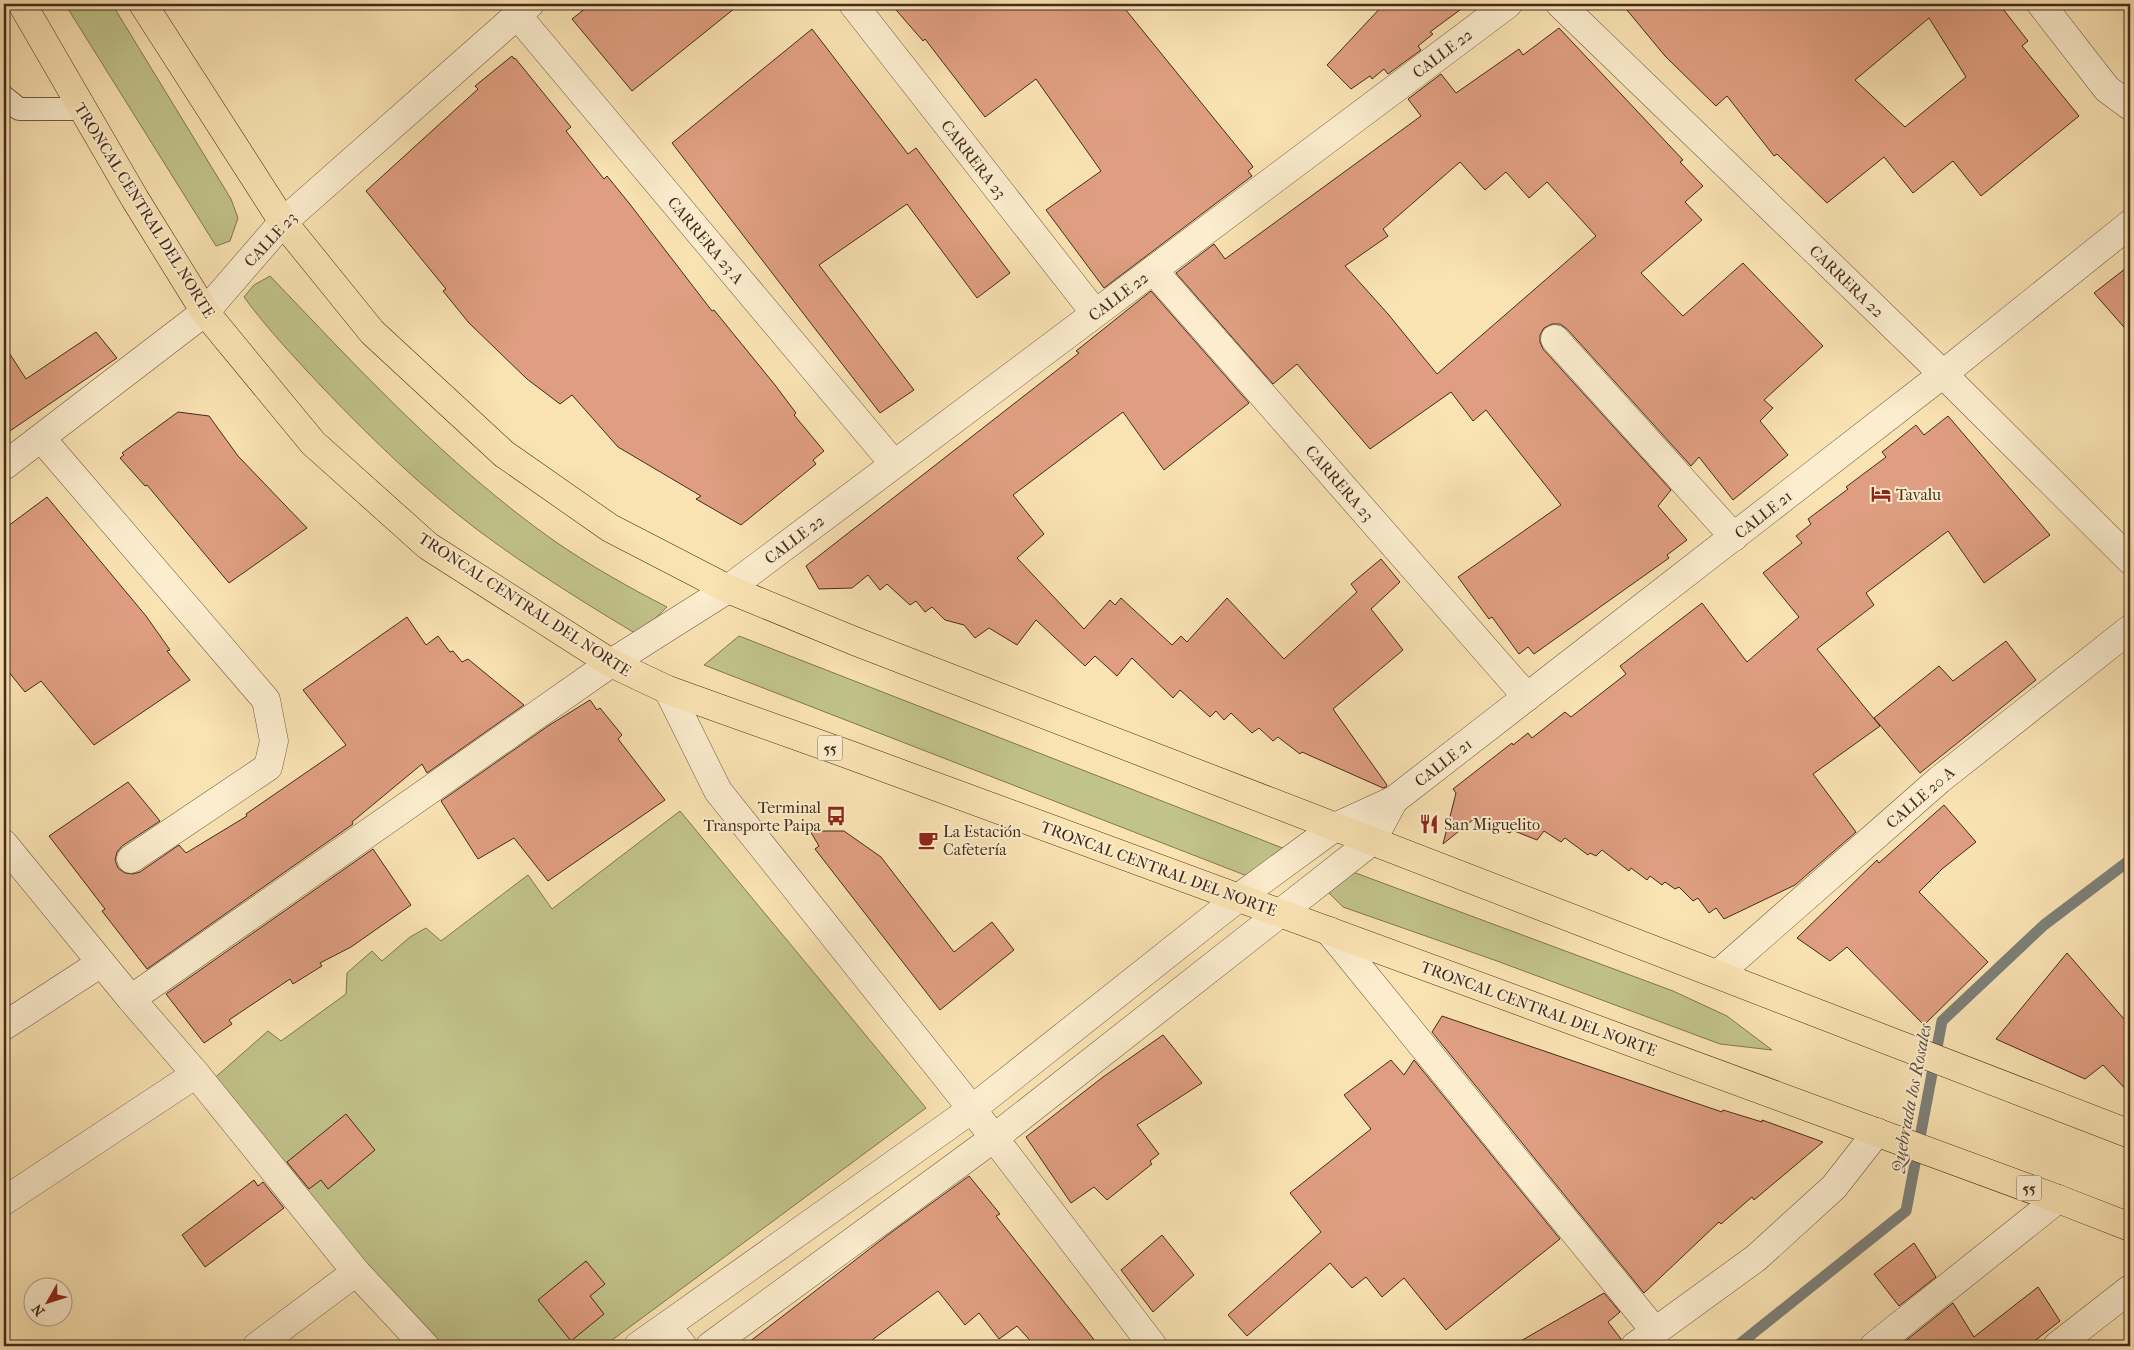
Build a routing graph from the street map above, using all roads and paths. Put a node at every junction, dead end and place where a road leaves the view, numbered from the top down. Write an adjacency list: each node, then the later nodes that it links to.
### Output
1 (22, 4): 10 (highway, TRONCAL CENTRAL DEL NORTE / 55)
2 (143, 4): 11 (highway)
3 (1508, 4): 13 (street, CALLE 22)
4 (1560, 4): 17 (street, CARRERA 22)
5 (2041, 4): 9 (street)
6 (864, 8): 15 (street, CARRERA 23)
7 (524, 9): 11 (street, CALLE 23); 19 (street, CARRERA 23 A)
8 (4, 98): 10 (lane)
9 (2130, 106)
10 (82, 109): 14 (highway, TRONCAL CENTRAL DEL NORTE / 55)
11 (283, 222): 14 (street, CALLE 23); 23 (highway)
12 (2130, 224): 17 (street, CALLE 21)
13 (1153, 270): 15 (street, CALLE 22); 27 (street, CARRERA 23)
14 (205, 312): 18 (street, CALLE 23); 25 (highway, TRONCAL CENTRAL DEL NORTE / 55)
15 (1096, 314): 19 (street, CALLE 22)
16 (1555, 339): 21 (street)
17 (1943, 374): 21 (street, CALLE 21); 22 (street, CARRERA 22)
18 (41, 438): 20 (street, CALLE 23); 32 (street)
19 (894, 464): 23 (street, CALLE 22)
20 (4, 466)
21 (1734, 537): 27 (street, CALLE 21)
22 (2130, 560)
23 (728, 588): 25 (street, CALLE 22); 29 (highway)
24 (2130, 629): 37 (street, CALLE 20 A)
25 (611, 663): 26 (highway, TRONCAL CENTRAL DEL NORTE / 55); 38 (street, CALLE 22)
26 (668, 690): 33 (highway, TRONCAL CENTRAL DEL NORTE / 55); 41 (street)
27 (1527, 697): 28 (street, CALLE 21)
28 (1394, 800): 29 (street); 30 (street)
29 (1335, 827): 30 (highway); 33 (street)
30 (1372, 841): 34 (street); 37 (highway)
31 (4, 844): 36 (street)
32 (131, 859)
33 (1238, 898): 34 (highway, TRONCAL CENTRAL DEL NORTE / 55); 41 (street)
34 (1280, 913): 35 (highway, TRONCAL CENTRAL DEL NORTE / 55); 44 (street)
35 (1329, 931): 43 (highway, TRONCAL CENTRAL DEL NORTE / 55); 51 (street)
36 (101, 963): 38 (street); 39 (street)
37 (1718, 974): 42 (highway)
38 (130, 999): 40 (street)
39 (4, 1026)
40 (196, 1074): 46 (street); 48 (street)
41 (972, 1108): 44 (street); 50 (street)
42 (2130, 1134)
43 (1887, 1136): 45 (highway, TRONCAL CENTRAL DEL NORTE / 55); 51 (street)
44 (994, 1138): 55 (street); 56 (street)
45 (2058, 1199): 47 (highway, TRONCAL CENTRAL DEL NORTE / 55); 57 (street)
46 (4, 1201)
47 (2130, 1227)
48 (356, 1272): 52 (street); 53 (street)
49 (2130, 1289): 58 (street)
50 (675, 1336): 54 (street)
51 (1645, 1339)
52 (257, 1346)
53 (425, 1346)
54 (638, 1346)
55 (710, 1346)
56 (1153, 1346)
57 (1874, 1346)
58 (2057, 1346)

